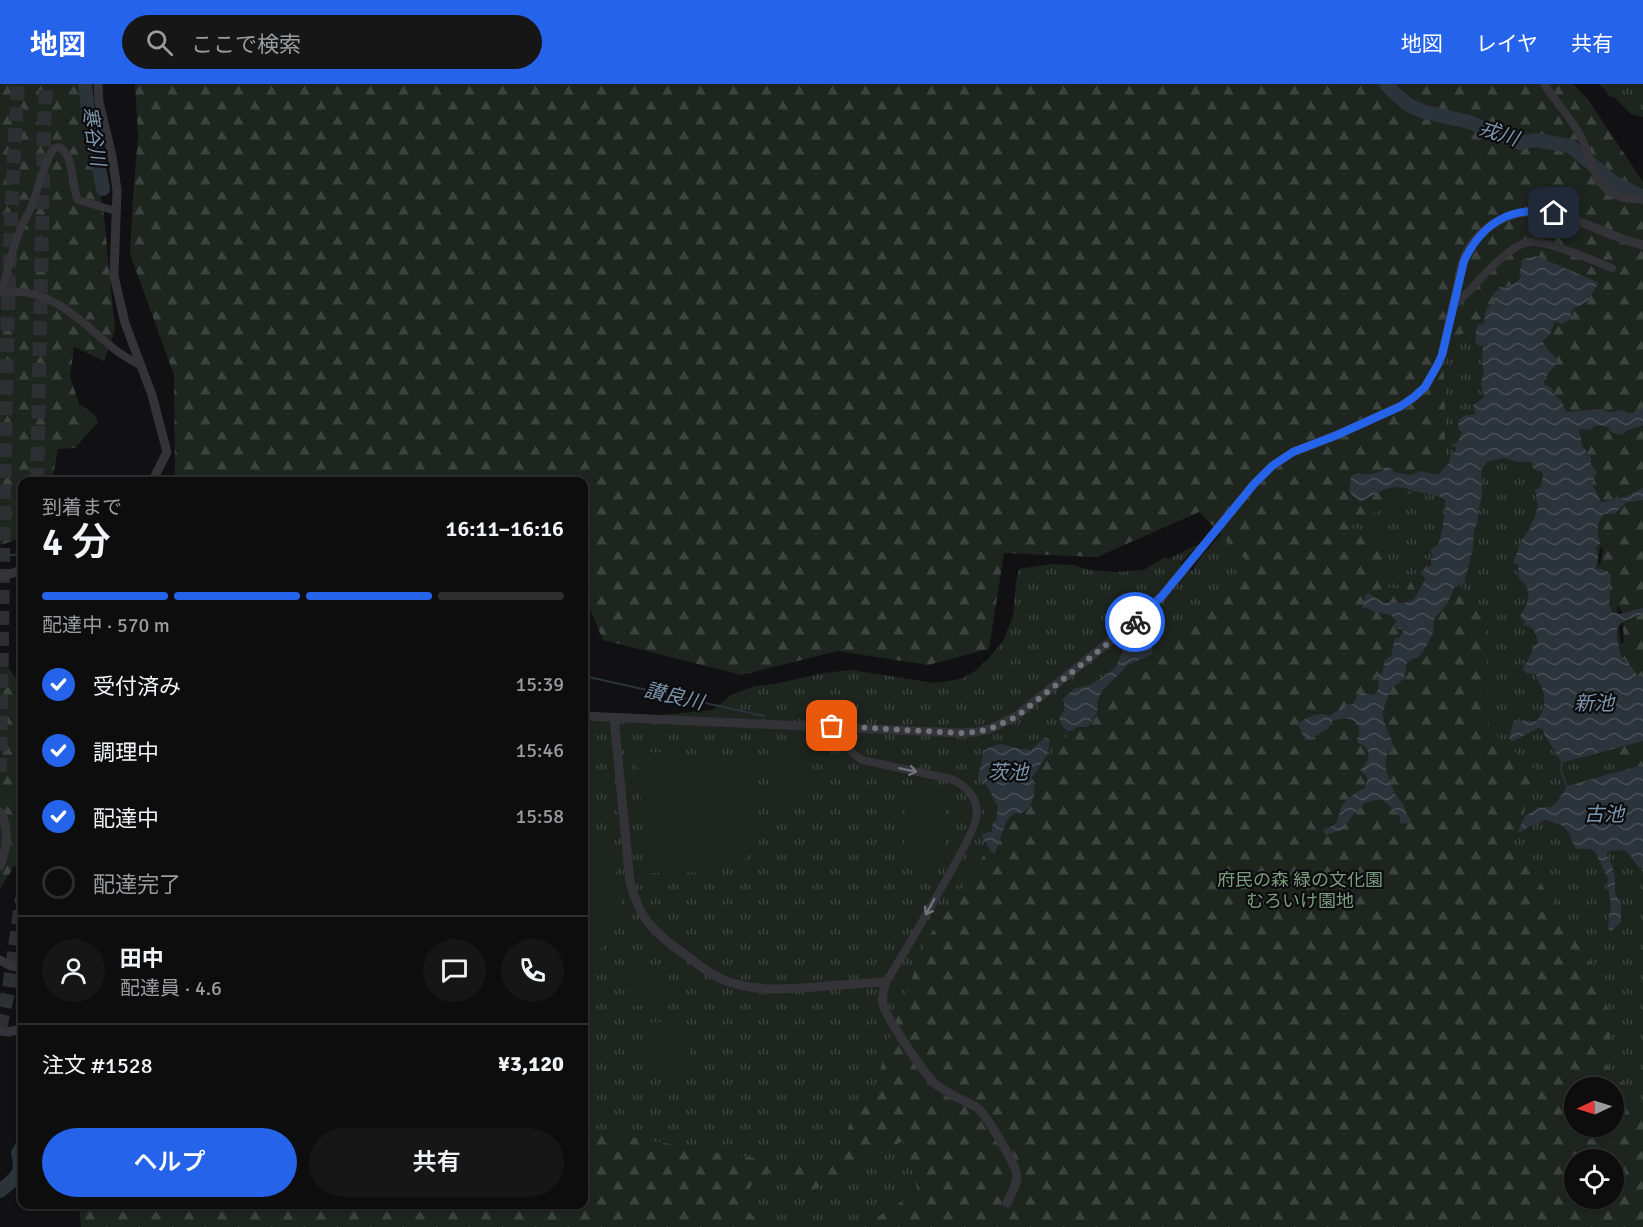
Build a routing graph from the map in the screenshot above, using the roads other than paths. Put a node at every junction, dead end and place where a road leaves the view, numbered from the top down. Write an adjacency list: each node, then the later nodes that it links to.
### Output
1 (98, 84): 4 (street)
2 (1544, 84): 3 (street)
3 (1643, 199)
4 (117, 211): 7 (street); 9 (street)
5 (1643, 244): 8 (street)
6 (1612, 268): 8 (street)
7 (1, 293): 9 (street)
8 (1453, 305): 15 (street)
9 (141, 366): 10 (street)
10 (154, 477)
11 (18, 571): 12 (street)
12 (0, 577)
13 (588, 716): 14 (street)
14 (614, 718): 15 (street); 20 (street)
15 (844, 727): 20 (street, one-way to 20)
16 (0, 812): 17 (street)
17 (0, 866)
18 (0, 960): 19 (street)
19 (18, 967)
20 (886, 982): 23 (street)
21 (18, 1030): 22 (street)
22 (0, 1031)
23 (1007, 1203)

